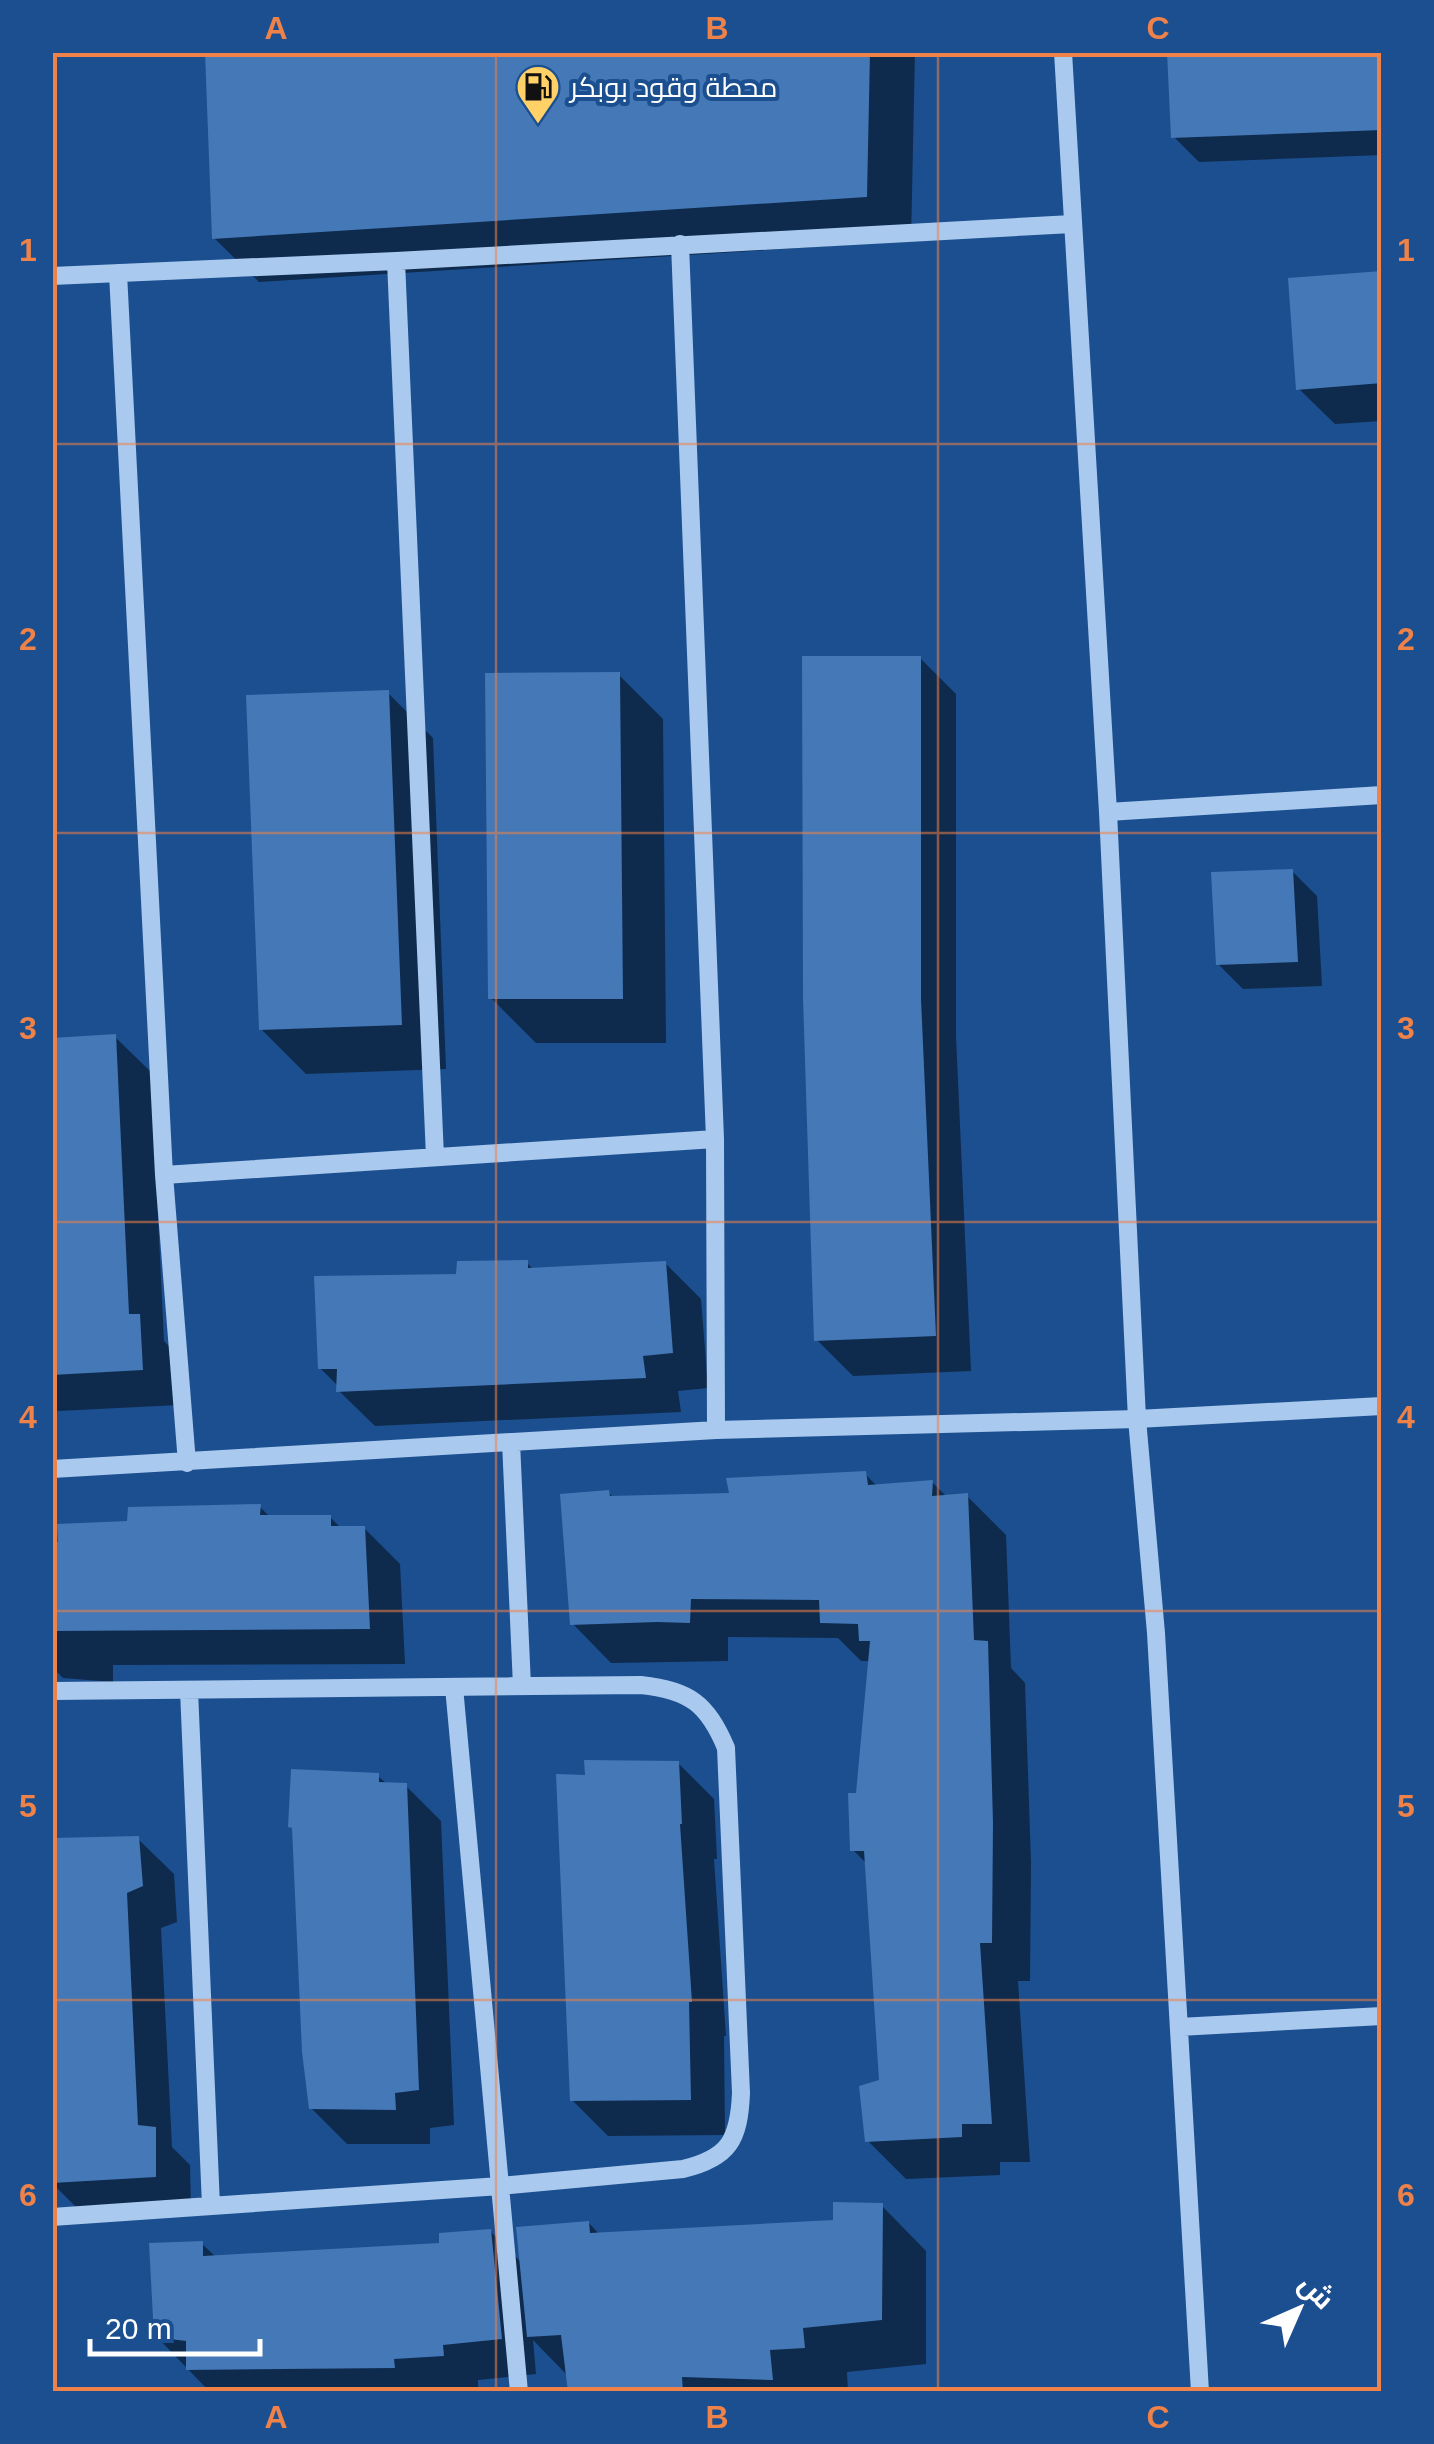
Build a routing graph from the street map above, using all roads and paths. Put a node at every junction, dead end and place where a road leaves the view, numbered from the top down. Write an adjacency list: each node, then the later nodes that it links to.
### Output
1 (1062, 52): 2 (street)
2 (1072, 224): 3 (street); 8 (street)
3 (680, 244): 4 (street); 9 (street)
4 (396, 261): 5 (street); 10 (street)
5 (118, 273): 6 (street); 11 (street)
6 (52, 276)
7 (1382, 795): 8 (street)
8 (1108, 812): 13 (street)
9 (715, 1139): 10 (street); 14 (street)
10 (435, 1157): 11 (street)
11 (164, 1175): 16 (street)
12 (1382, 1406): 13 (street)
13 (1137, 1419): 14 (street); 23 (street)
14 (716, 1430): 15 (street)
15 (511, 1442): 16 (street); 18 (street)
16 (186, 1463): 17 (street)
17 (52, 1470)
18 (522, 1686): 19 (street); 24 (street)
19 (454, 1687): 20 (street); 24 (street)
20 (189, 1690): 21 (street); 25 (street)
21 (52, 1691)
22 (1382, 2016): 23 (street)
23 (1179, 2027): 28 (street)
24 (500, 2186): 25 (street); 27 (street)
25 (210, 2206): 26 (street)
26 (52, 2217)
27 (519, 2392)
28 (1200, 2392)

